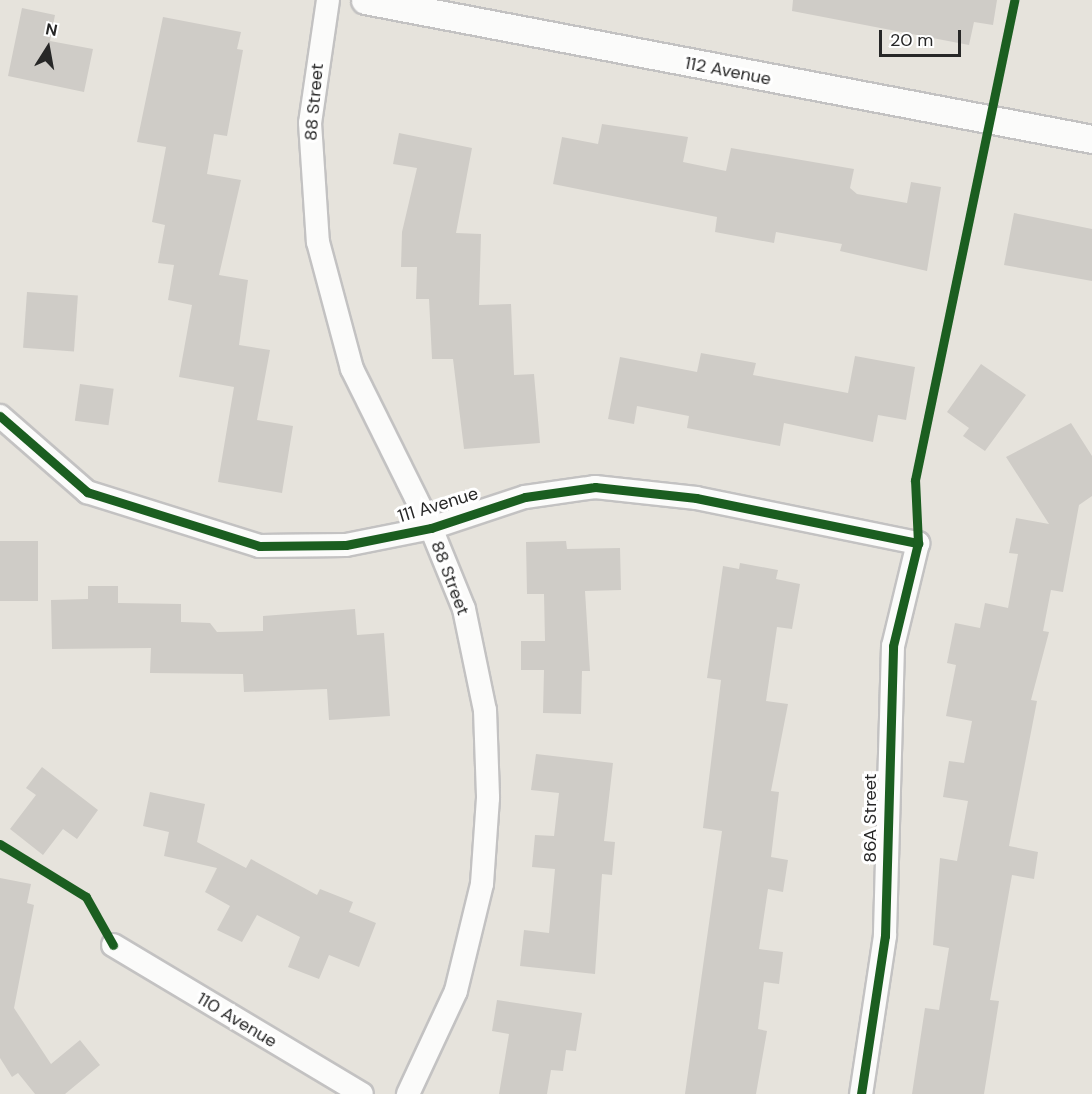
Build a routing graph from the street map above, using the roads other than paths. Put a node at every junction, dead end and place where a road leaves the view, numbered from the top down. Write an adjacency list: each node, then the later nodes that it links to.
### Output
1 (328, 0): 5 (street, 88 Street)
2 (365, 0): 3 (street, 112 Avenue)
3 (1092, 139)
4 (0, 416): 5 (street, 111 Avenue)
5 (431, 528): 6 (street, 111 Avenue); 9 (street, 88 Street)
6 (918, 543): 10 (street, 86A Street)
7 (113, 945): 8 (street, 110 Avenue)
8 (362, 1094)
9 (408, 1094)
10 (861, 1094)

